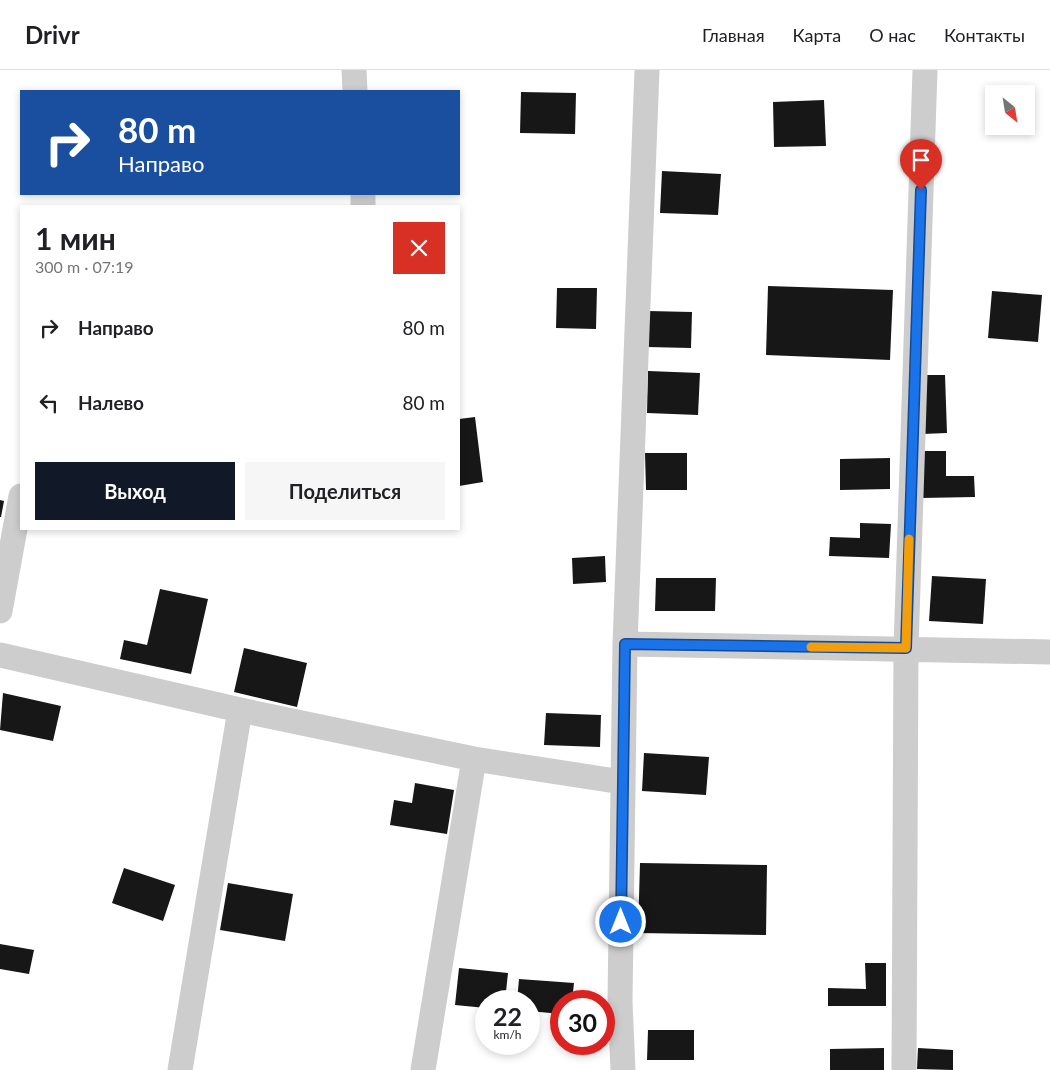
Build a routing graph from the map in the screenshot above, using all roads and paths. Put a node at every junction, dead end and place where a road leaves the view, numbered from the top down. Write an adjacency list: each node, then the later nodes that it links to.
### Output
1 (354, 70): 4 (street)
2 (647, 70): 7 (street)
3 (926, 70): 8 (street)
4 (356, 90)
5 (20, 501): 6 (street)
6 (0, 611)
7 (625, 644): 8 (street); 13 (street)
8 (906, 648): 9 (street); 17 (street)
9 (1050, 652)
10 (0, 654): 11 (street)
11 (240, 710): 12 (street); 14 (street)
12 (474, 759): 13 (street); 15 (street)
13 (622, 782): 16 (street)
14 (180, 1070)
15 (423, 1070)
16 (623, 1070)
17 (904, 1070)

